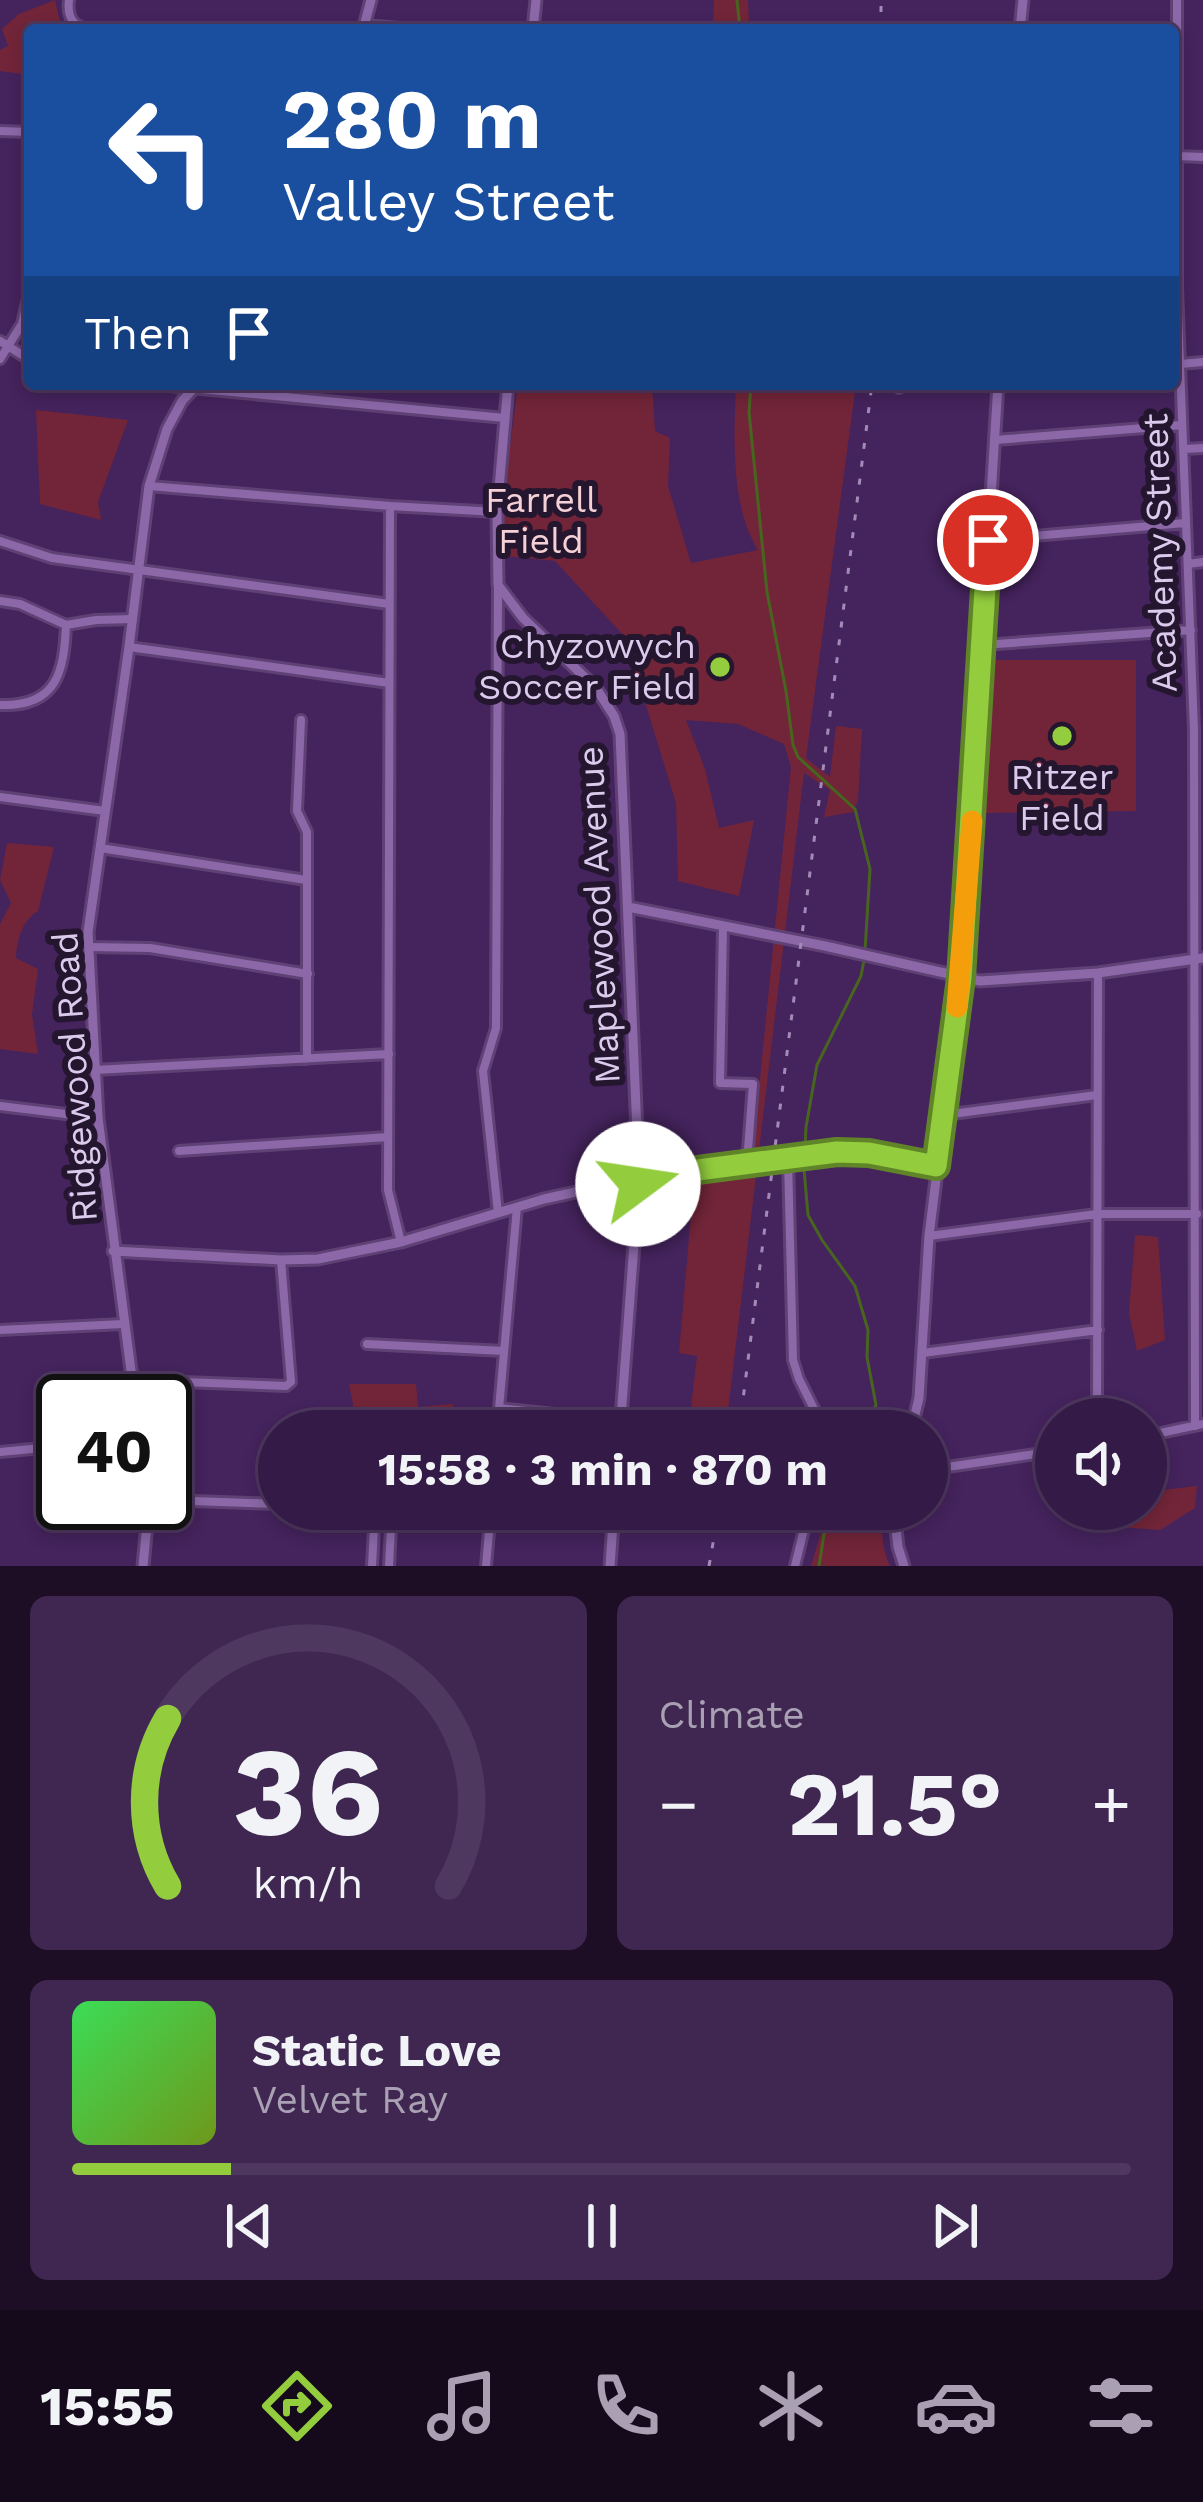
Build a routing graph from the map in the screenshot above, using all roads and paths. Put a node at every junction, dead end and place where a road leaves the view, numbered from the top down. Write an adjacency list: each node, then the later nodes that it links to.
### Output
1 (24, 316): 3 (street)
2 (1179, 324): 6 (street, Academy Street)
3 (4, 344): 4 (street)
4 (0, 359)
5 (1203, 362): 6 (street)
6 (1180, 364): 12 (street, Academy Street)
7 (193, 390): 16 (street, Ridgewood Road)
8 (225, 390): 11 (street)
9 (507, 390): 11 (street)
10 (998, 390): 13 (street)
11 (505, 418): 18 (street)
12 (1182, 425): 13 (street); 15 (street, Academy Street)
13 (995, 440): 21 (street)
14 (1203, 448): 15 (street)
15 (1184, 449): 19 (street, Academy Street)
16 (149, 486): 17 (street); 24 (street, Ridgewood Road)
17 (390, 506): 18 (street); 27 (street)
18 (497, 512): 25 (street)
19 (1185, 523): 21 (street); 23 (street, Academy Street)
20 (0, 538): 24 (street)
21 (988, 540): 31 (street)
22 (1203, 562): 23 (street)
23 (1188, 564): 30 (street, Academy Street)
24 (139, 569): 27 (street); 28 (street, Ridgewood Road)
25 (498, 585): 42 (street, Maplewood Avenue); 64 (street)
26 (0, 601): 29 (street)
27 (389, 604): 34 (street)
28 (133, 620): 29 (street); 32 (street, Ridgewood Road)
29 (66, 625): 35 (street)
30 (1191, 630): 31 (street); 33 (street, Academy Street)
31 (982, 645): 48 (street)
32 (129, 647): 34 (street); 39 (street, Ridgewood Road)
33 (1198, 675): 37 (street, Academy Street)
34 (389, 682): 49 (street)
35 (0, 704)
36 (301, 721): 41 (street)
37 (1199, 792): 45 (street, Academy Street)
38 (0, 797): 39 (street)
39 (105, 811): 40 (street, Ridgewood Road)
40 (100, 848): 41 (street); 44 (street, Ridgewood Road)
41 (306, 880): 47 (street)
42 (628, 907): 43 (street); 62 (street, Maplewood Avenue)
43 (723, 927): 48 (street); 60 (street)
44 (89, 946): 47 (street); 51 (street, Ridgewood Road)
45 (1199, 958): 46 (street); 53 (street, Academy Street)
46 (1098, 973): 48 (street); 52 (street)
47 (308, 974): 50 (street)
48 (961, 978): 55 (street)
49 (389, 1054): 50 (street); 57 (street)
50 (307, 1059): 51 (street)
51 (94, 1070): 56 (street, Ridgewood Road)
52 (1096, 1095): 55 (street); 65 (street)
53 (1200, 1100): 66 (street, Academy Street)
54 (0, 1106): 56 (street)
55 (942, 1115): 61 (street)
56 (98, 1118): 69 (street, Ridgewood Road)
57 (388, 1137): 58 (street); 68 (street)
58 (179, 1150)
59 (788, 1158): 60 (street); 61 (street); 83 (street)
60 (747, 1163): 62 (street)
61 (936, 1166): 67 (street)
62 (639, 1178): 63 (street); 82 (street, Maplewood Avenue)
63 (517, 1208): 64 (street); 75 (street)
64 (498, 1213): 68 (street)
65 (1096, 1214): 66 (street); 67 (street); 73 (street)
66 (1197, 1214): 85 (street, Academy Street)
67 (929, 1236): 76 (street)
68 (401, 1242): 70 (street)
69 (113, 1251): 70 (street); 71 (street, Ridgewood Road)
70 (281, 1260): 78 (street)
71 (123, 1324): 72 (street); 77 (street, Ridgewood Road)
72 (0, 1330)
73 (1098, 1330): 76 (street); 79 (street)
74 (367, 1344): 75 (street)
75 (504, 1352): 80 (street)
76 (923, 1353): 84 (street)
77 (130, 1374)
78 (192, 1382)
79 (1097, 1398)
80 (499, 1408): 81 (street)
81 (513, 1410)
82 (622, 1410)
83 (814, 1410)
84 (916, 1410)
85 (1199, 1425): 86 (street)
86 (1167, 1432)
87 (36, 1449): 88 (street)
88 (0, 1452)
89 (1035, 1454): 90 (street)
90 (948, 1467)
91 (192, 1501): 92 (street)
92 (258, 1503)
93 (146, 1530): 100 (street)
94 (374, 1530): 101 (street)
95 (390, 1530): 102 (street)
96 (489, 1530): 103 (street)
97 (613, 1530): 104 (street)
98 (803, 1530): 105 (street)
99 (895, 1530): 106 (street)
100 (143, 1566)
101 (372, 1566)
102 (389, 1566)
103 (486, 1566)
104 (610, 1566)
105 (794, 1566)
106 (904, 1566)

